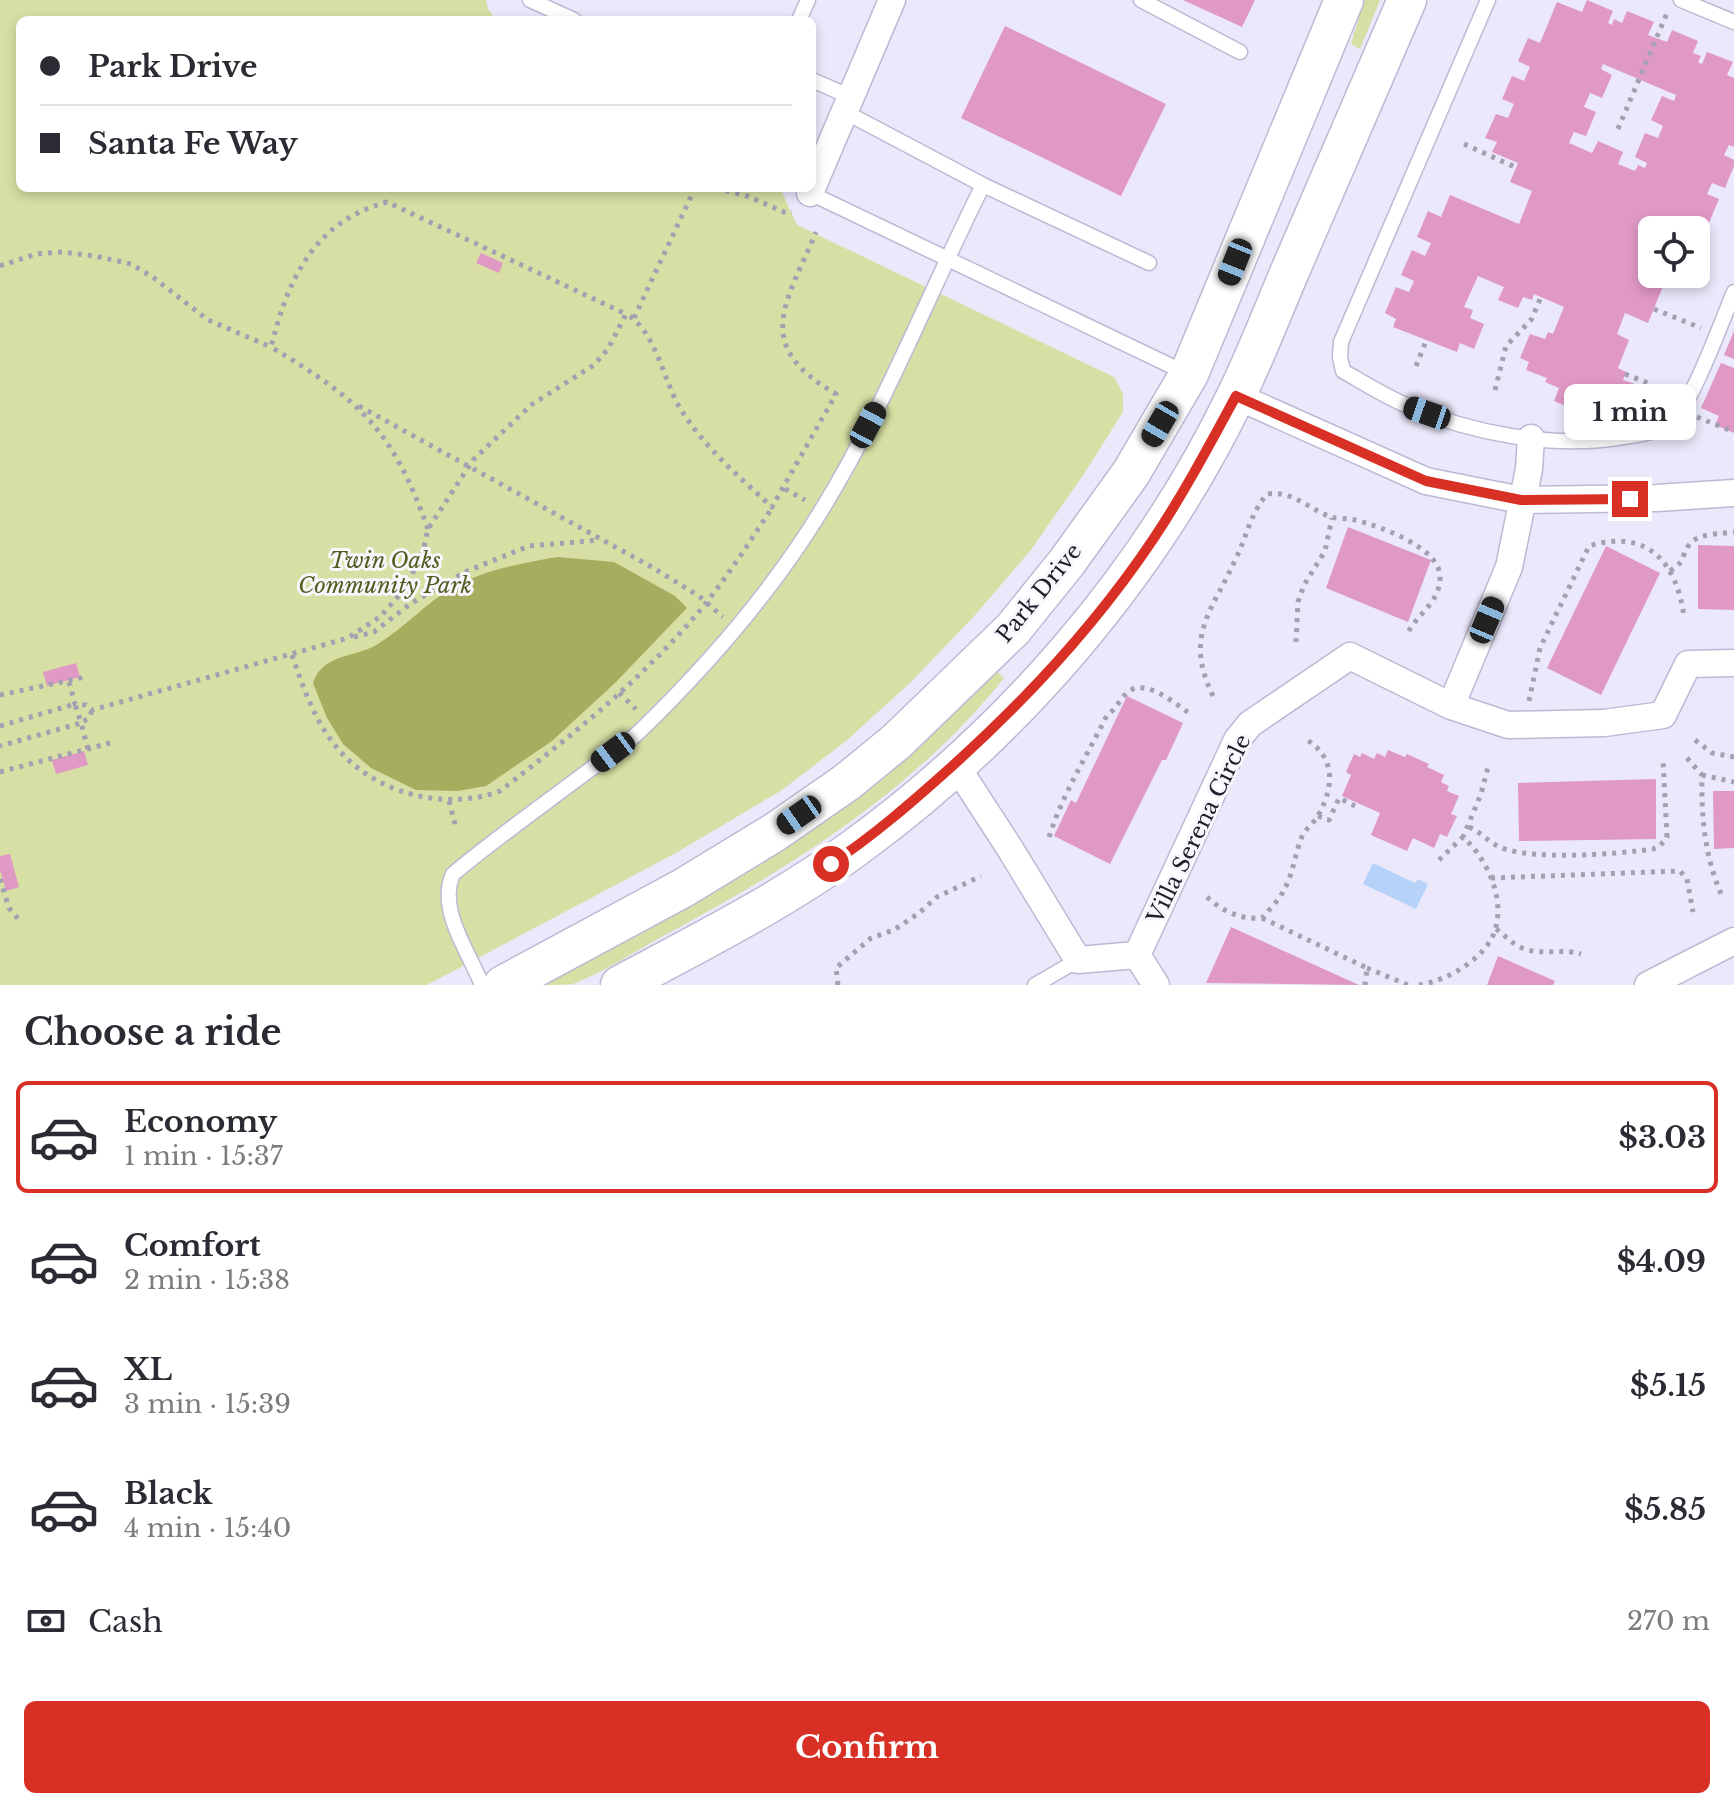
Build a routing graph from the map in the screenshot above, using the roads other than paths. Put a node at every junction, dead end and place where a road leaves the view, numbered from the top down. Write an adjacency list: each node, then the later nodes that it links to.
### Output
1 (530, 0): 8 (lane)
2 (892, 0): 13 (street)
3 (1141, 0): 11 (lane)
4 (1344, 0): 10 (main road, Park Drive)
5 (1407, 0): 22 (main road)
6 (1488, 0): 23 (lane)
7 (1681, 0): 9 (lane)
8 (565, 16)
9 (1734, 22)
10 (1327, 40): 21 (main road, Park Drive); 22 (main road)
11 (1240, 52)
12 (816, 83): 13 (lane)
13 (848, 105): 14 (street); 15 (lane)
14 (816, 173)
15 (983, 185): 18 (lane); 19 (lane)
16 (807, 192): 17 (street)
17 (802, 203): 18 (lane)
18 (946, 258): 21 (lane); 34 (lane)
19 (1149, 263)
20 (1734, 292): 23 (lane)
21 (1189, 374): 27 (main road); 35 (main road, Park Drive)
22 (1236, 396): 25 (street); 27 (main road)
23 (1531, 438): 25 (street)
24 (1734, 493): 25 (street)
25 (1521, 500): 28 (street)
26 (1734, 663): 28 (street, Villa Serena Circle)
27 (1037, 686): 29 (main road)
28 (1451, 706): 31 (street, Villa Serena Circle)
29 (955, 764): 32 (street); 33 (main road)
30 (1734, 941): 38 (street)
31 (1137, 955): 32 (street); 37 (street)
32 (1078, 960): 36 (lane)
33 (641, 980)
34 (482, 985)
35 (503, 985)
36 (1035, 985)
37 (1156, 985)
38 (1648, 985)

